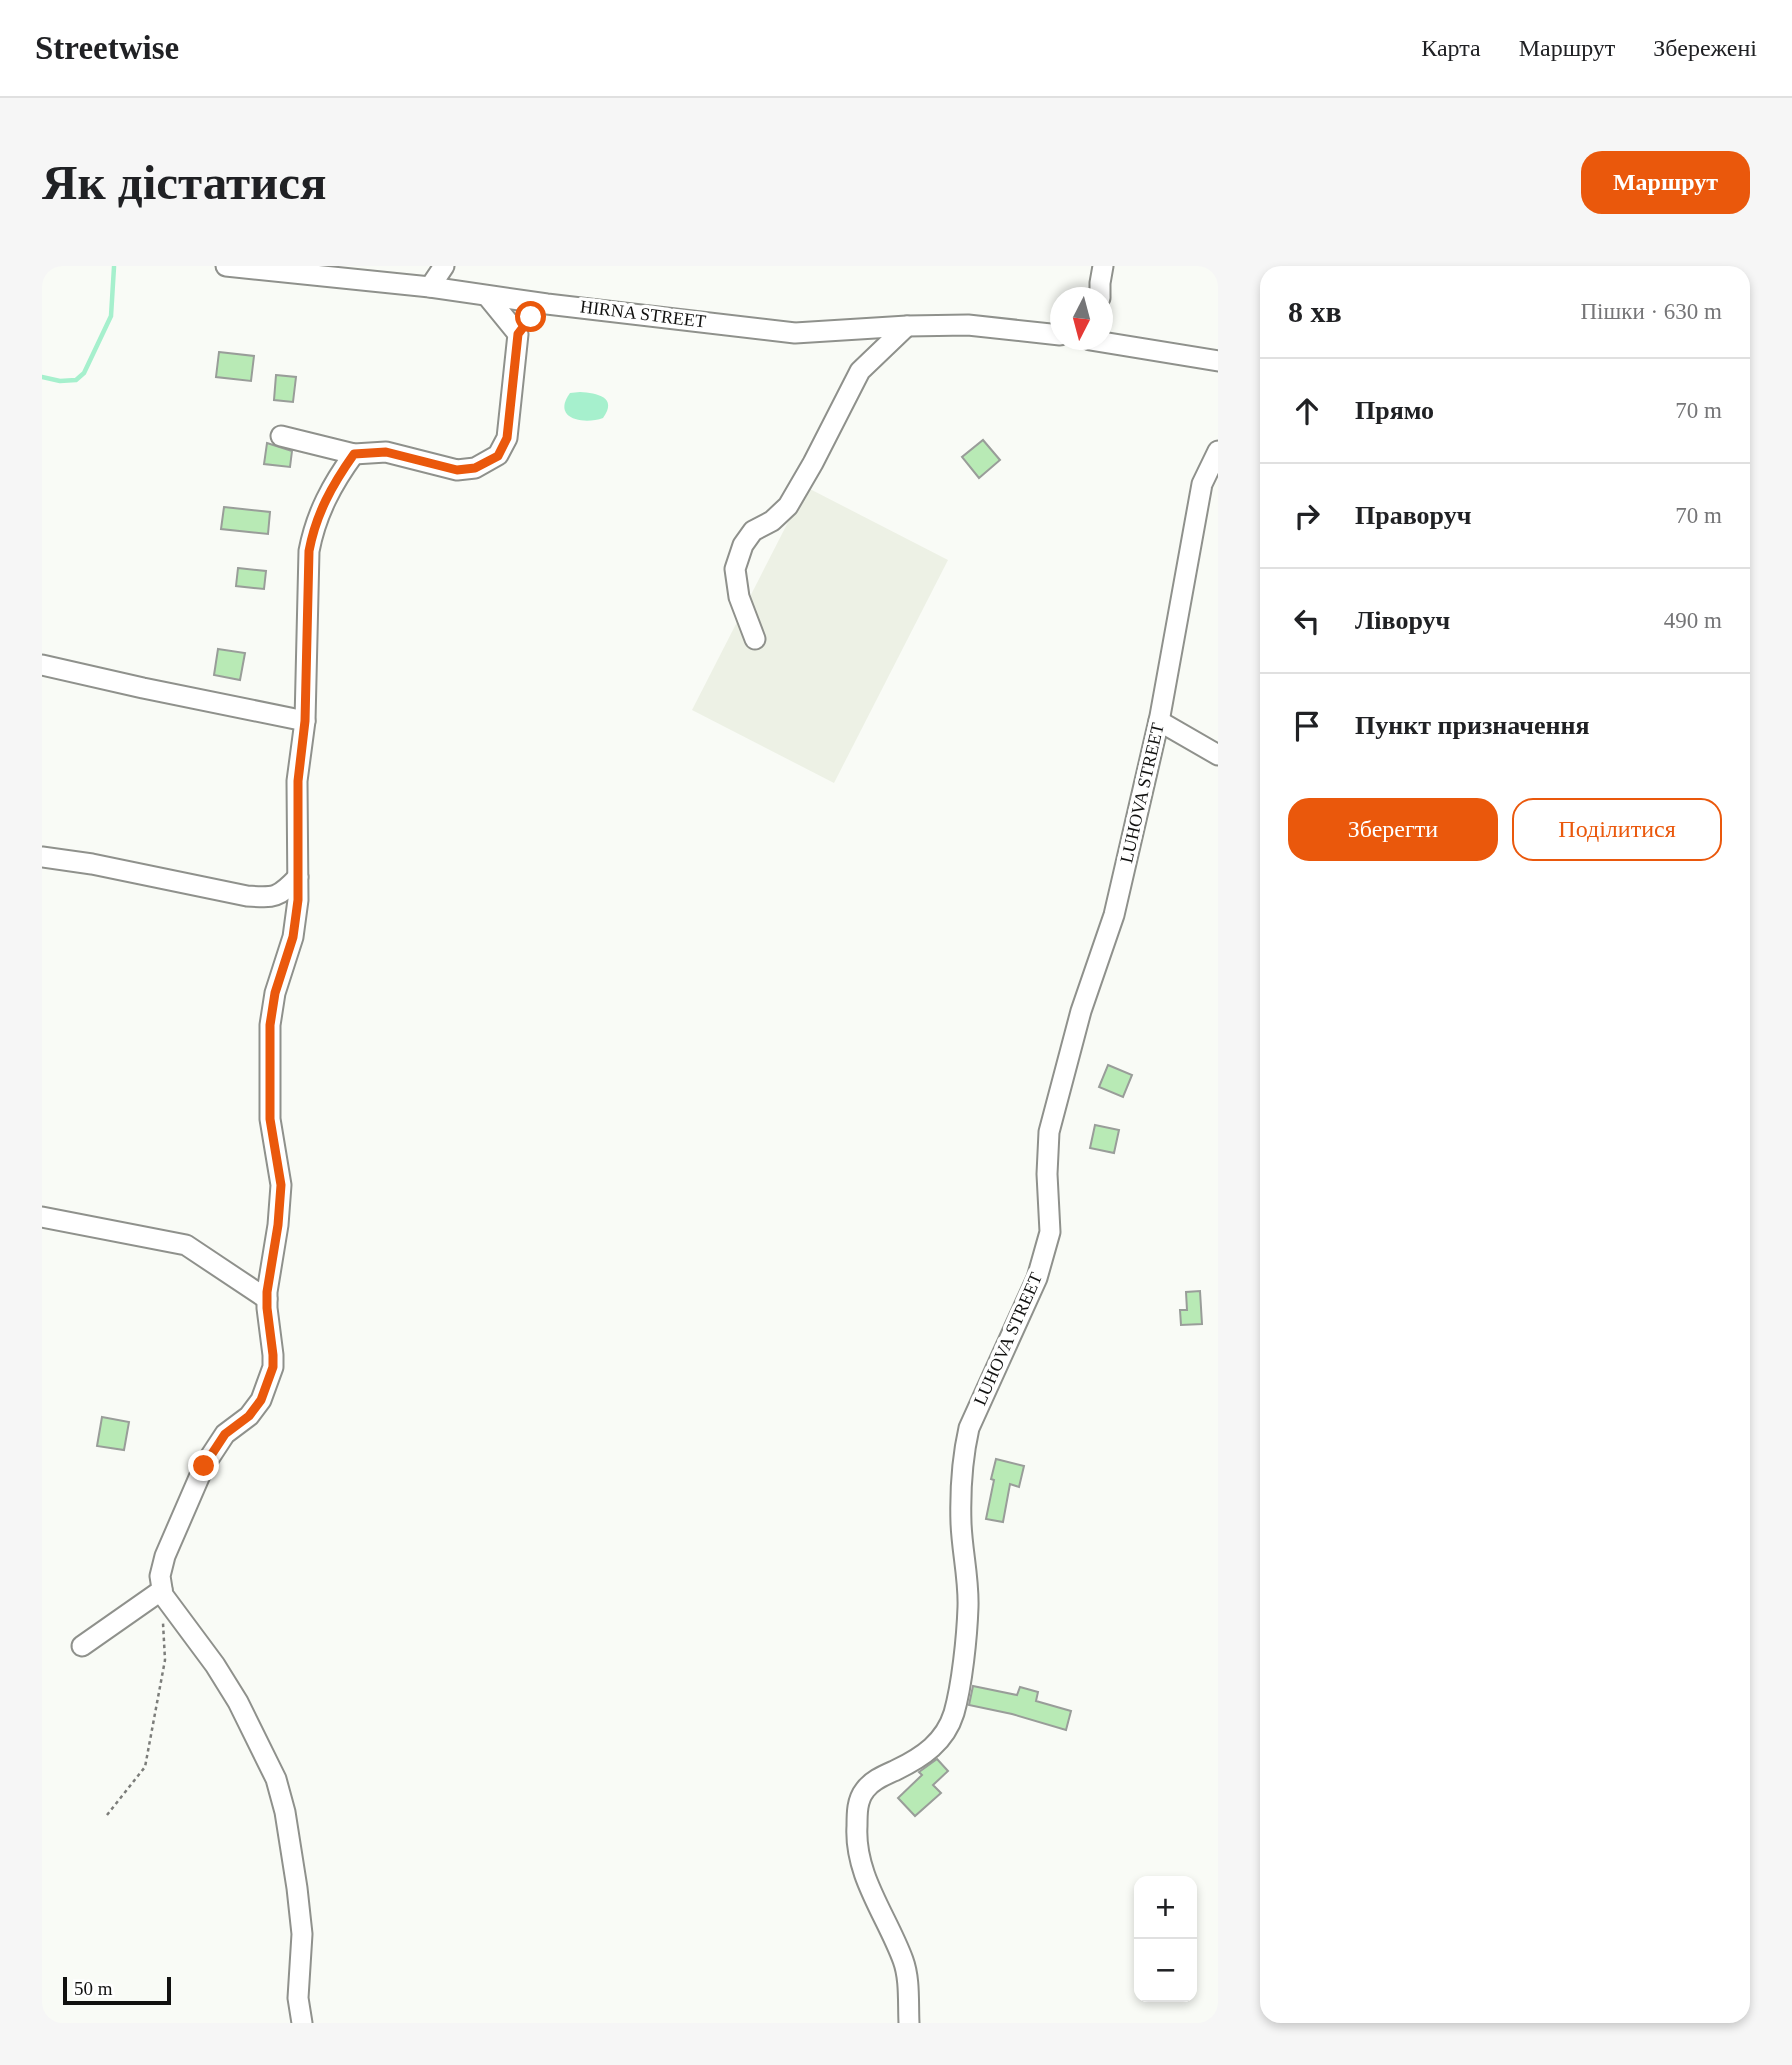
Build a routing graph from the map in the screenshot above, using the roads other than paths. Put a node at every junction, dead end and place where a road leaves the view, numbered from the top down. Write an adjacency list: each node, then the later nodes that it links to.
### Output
1 (226, 266): 4 (street, HIRNA STREET)
2 (444, 266): 4 (street)
3 (1103, 266): 5 (street)
4 (430, 287): 6 (street, HIRNA STREET)
5 (1100, 287)
6 (487, 296): 7 (street, HIRNA STREET); 9 (street)
7 (547, 303): 8 (street, HIRNA STREET); 9 (street)
8 (907, 326): 10 (street, HIRNA STREET); 16 (street)
9 (518, 334): 15 (street)
10 (1050, 334)
11 (1113, 343): 12 (street)
12 (1218, 361)
13 (281, 436): 15 (street)
14 (1218, 452): 19 (street, LUHOVA STREET)
15 (354, 454): 18 (street)
16 (755, 639)
17 (42, 664): 18 (street)
18 (305, 721): 22 (street)
19 (1159, 721): 20 (street); 28 (street, LUHOVA STREET)
20 (1218, 755)
21 (42, 856): 22 (street)
22 (298, 877): 24 (street)
23 (42, 1217): 24 (street)
24 (267, 1299): 25 (street)
25 (162, 1593): 26 (street); 27 (street)
26 (82, 1646)
27 (302, 2023)
28 (909, 2023)

